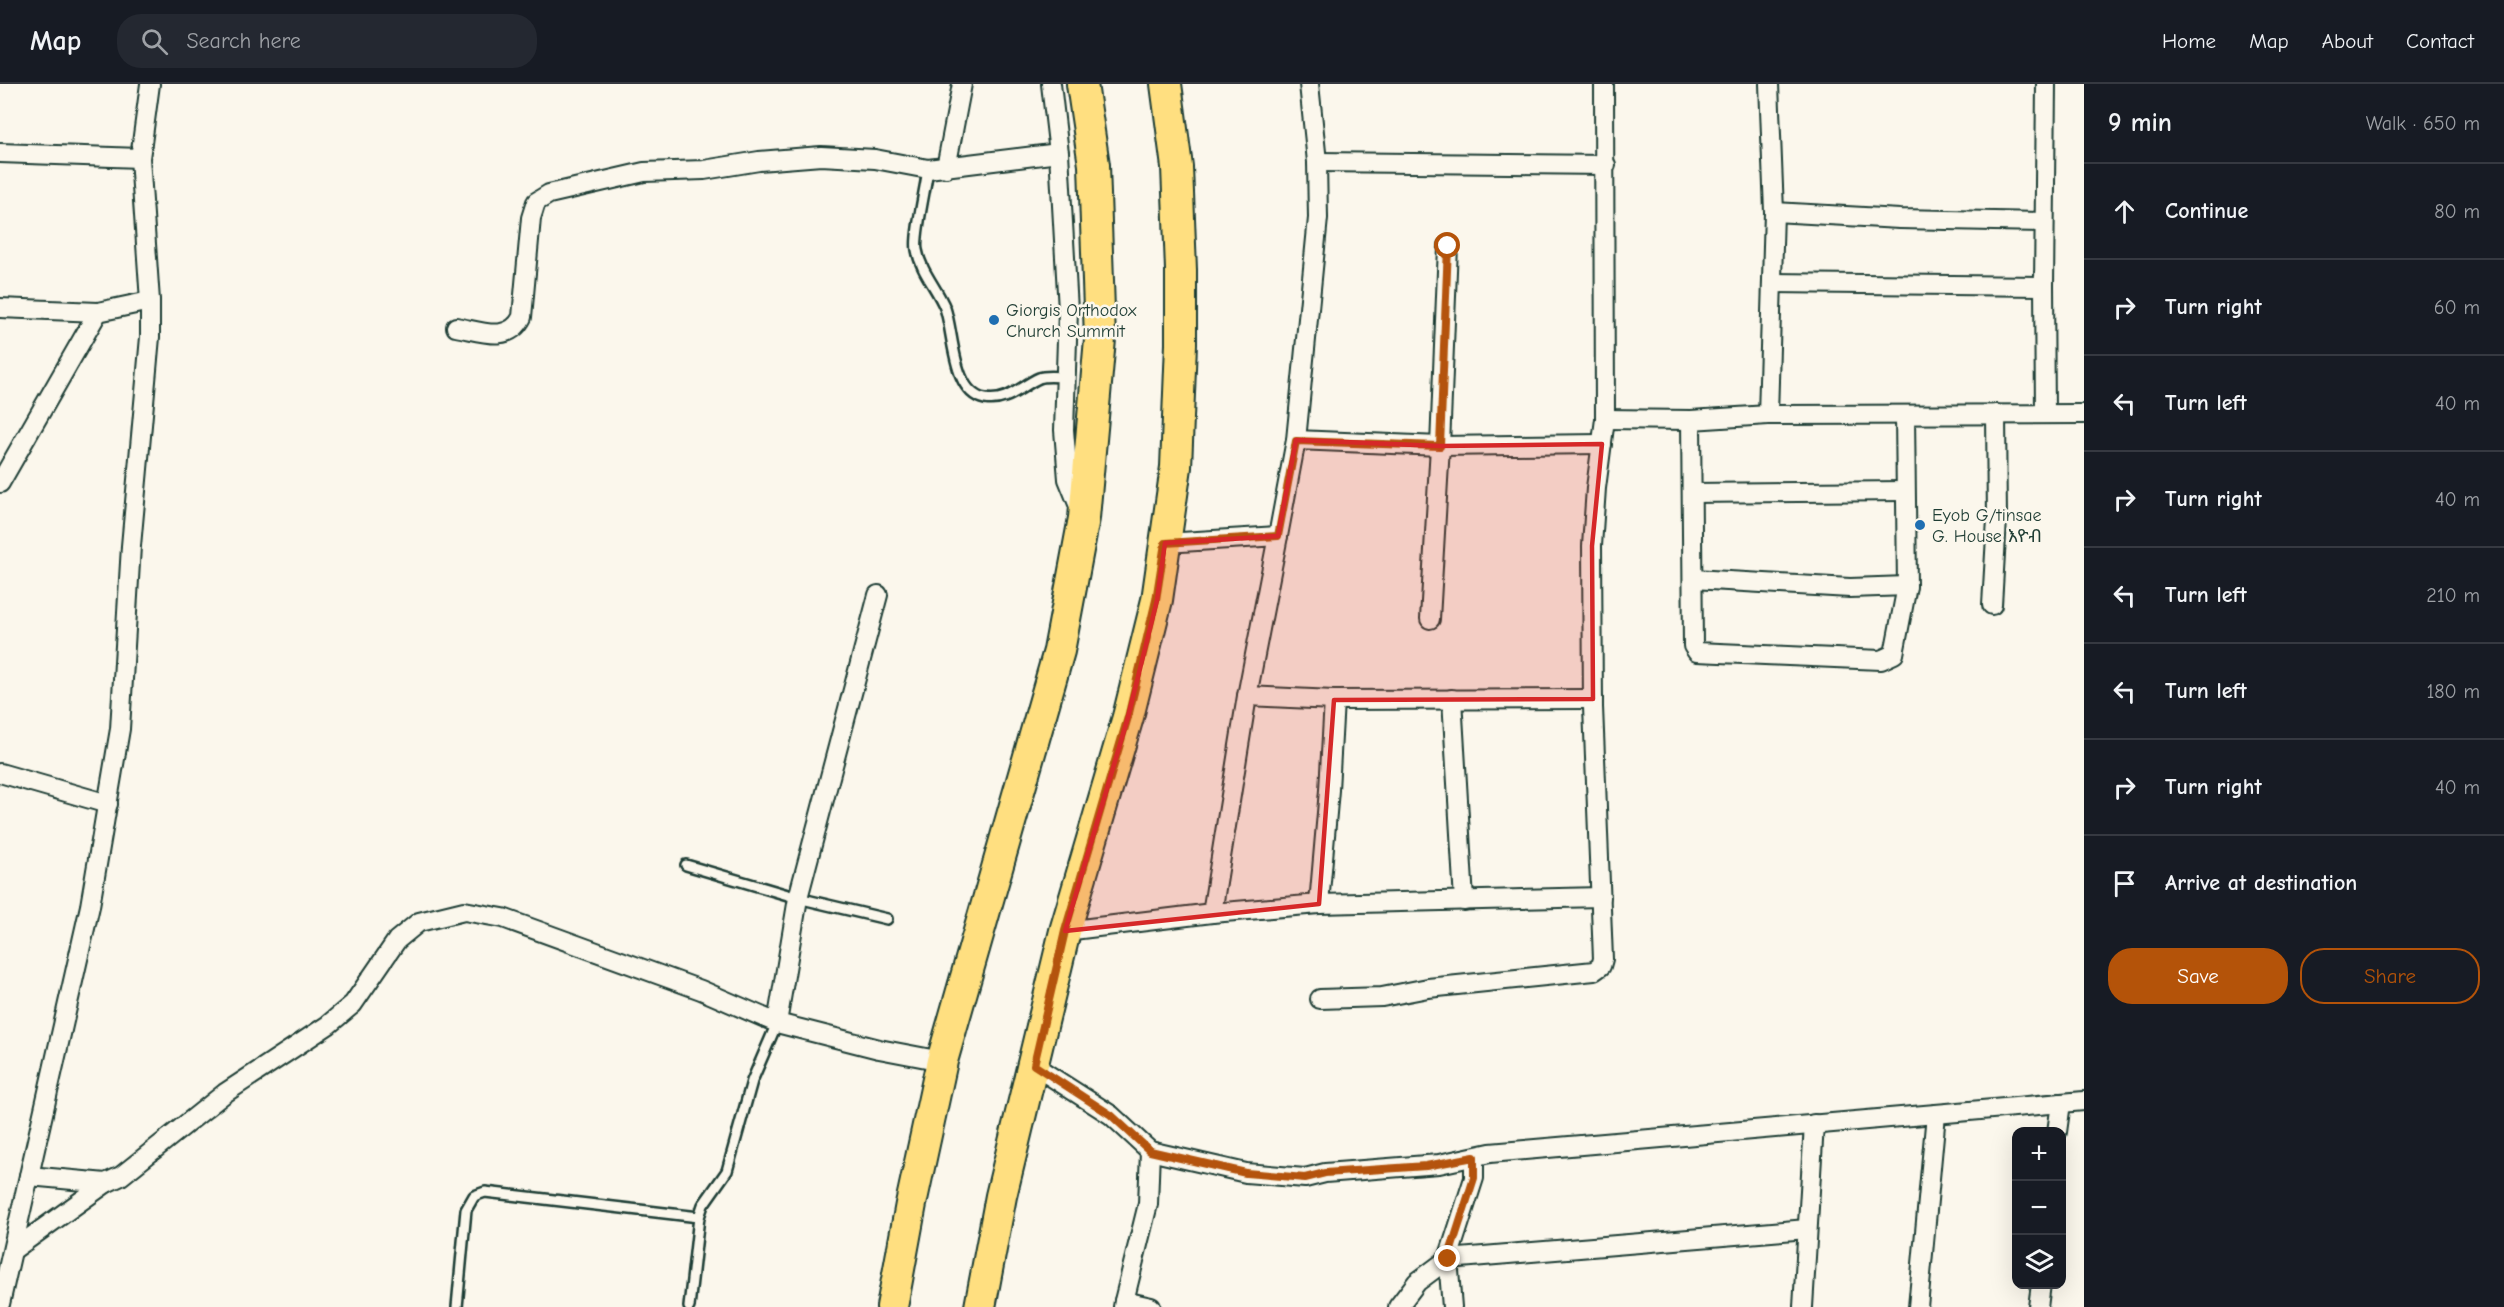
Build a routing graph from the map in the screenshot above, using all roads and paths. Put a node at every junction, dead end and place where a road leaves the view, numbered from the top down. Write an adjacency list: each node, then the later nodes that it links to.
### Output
1 (150, 84): 12 (street)
2 (962, 84): 15 (street)
3 (1051, 84): 11 (street)
4 (1082, 84): 40 (main road)
5 (1166, 84): 42 (main road)
6 (1309, 84): 13 (street)
7 (1604, 84): 14 (street)
8 (1769, 84): 17 (street)
9 (2046, 84): 18 (street)
10 (0, 153): 12 (street)
11 (1059, 153): 15 (street); 26 (street)
12 (140, 158): 22 (street)
13 (1317, 162): 14 (street); 34 (street)
14 (1606, 165): 32 (street)
15 (946, 168): 16 (street)
16 (928, 169): 25 (street); 26 (lane)
17 (1774, 212): 18 (street); 20 (street)
18 (2044, 222): 21 (street)
19 (1448, 246): 36 (street)
20 (1772, 283): 21 (street); 30 (street)
21 (2044, 286): 27 (street)
22 (150, 301): 24 (street); 53 (street)
23 (0, 308): 24 (street)
24 (98, 312): 37 (street)
25 (456, 327)
26 (1066, 377): 40 (street)
27 (2045, 413): 28 (street); 29 (street)
28 (1996, 414): 31 (street); 46 (street)
29 (2084, 414)
30 (1768, 415): 31 (street); 33 (street)
31 (1905, 415): 38 (street)
32 (1605, 418): 33 (street); 35 (street)
33 (1691, 420): 39 (street)
34 (1296, 441): 36 (street); 41 (street)
35 (1602, 444): 36 (street); 50 (street)
36 (1440, 446): 47 (street)
37 (0, 483)
38 (1905, 491): 39 (street); 44 (street)
39 (1693, 493): 43 (street)
40 (1084, 518): 64 (main road)
41 (1278, 536): 42 (street); 48 (street)
42 (1165, 543): 61 (main road)
43 (1693, 579): 44 (street); 44 (street)
44 (1907, 586)
45 (878, 595): 56 (street)
46 (1992, 605)
47 (1430, 619)
48 (1247, 696): 51 (street); 59 (street)
49 (1452, 699): 50 (street); 51 (street); 57 (street)
50 (1593, 699): 55 (street)
51 (1334, 700): 58 (street)
52 (0, 773): 53 (street)
53 (108, 804): 73 (street)
54 (686, 865): 56 (lane)
55 (1601, 897): 57 (street); 62 (street)
56 (798, 898): 60 (lane); 63 (street)
57 (1464, 901): 58 (street)
58 (1319, 904): 59 (street)
59 (1212, 914): 61 (street)
60 (887, 919)
61 (1065, 931): 65 (main road)
62 (1320, 999)
63 (777, 1023): 64 (street); 74 (street); 75 (lane)
64 (942, 1061): 84 (main road)
65 (1034, 1065): 71 (street); 85 (main road)
66 (2084, 1101): 67 (street)
67 (2061, 1103): 68 (street); 70 (street)
68 (1936, 1114): 69 (street); 90 (street)
69 (1814, 1124): 72 (street); 76 (street)
70 (2058, 1127)
71 (1150, 1151): 72 (street); 81 (street)
72 (1474, 1157): 78 (street)
73 (30, 1176): 74 (street); 77 (street)
74 (106, 1183): 77 (street)
75 (699, 1217): 82 (lane); 83 (lane)
76 (1807, 1229): 78 (street); 89 (street)
77 (12, 1250): 80 (street)
78 (1448, 1259): 87 (street); 88 (street)
79 (2040, 1289): 91 (street)
80 (0, 1304)
81 (1124, 1304): 86 (street)
82 (457, 1307)
83 (689, 1307)
84 (892, 1307)
85 (980, 1307)
86 (1151, 1307)
87 (1398, 1307)
88 (1452, 1307)
89 (1803, 1307)
90 (1918, 1307)
91 (2038, 1307)

